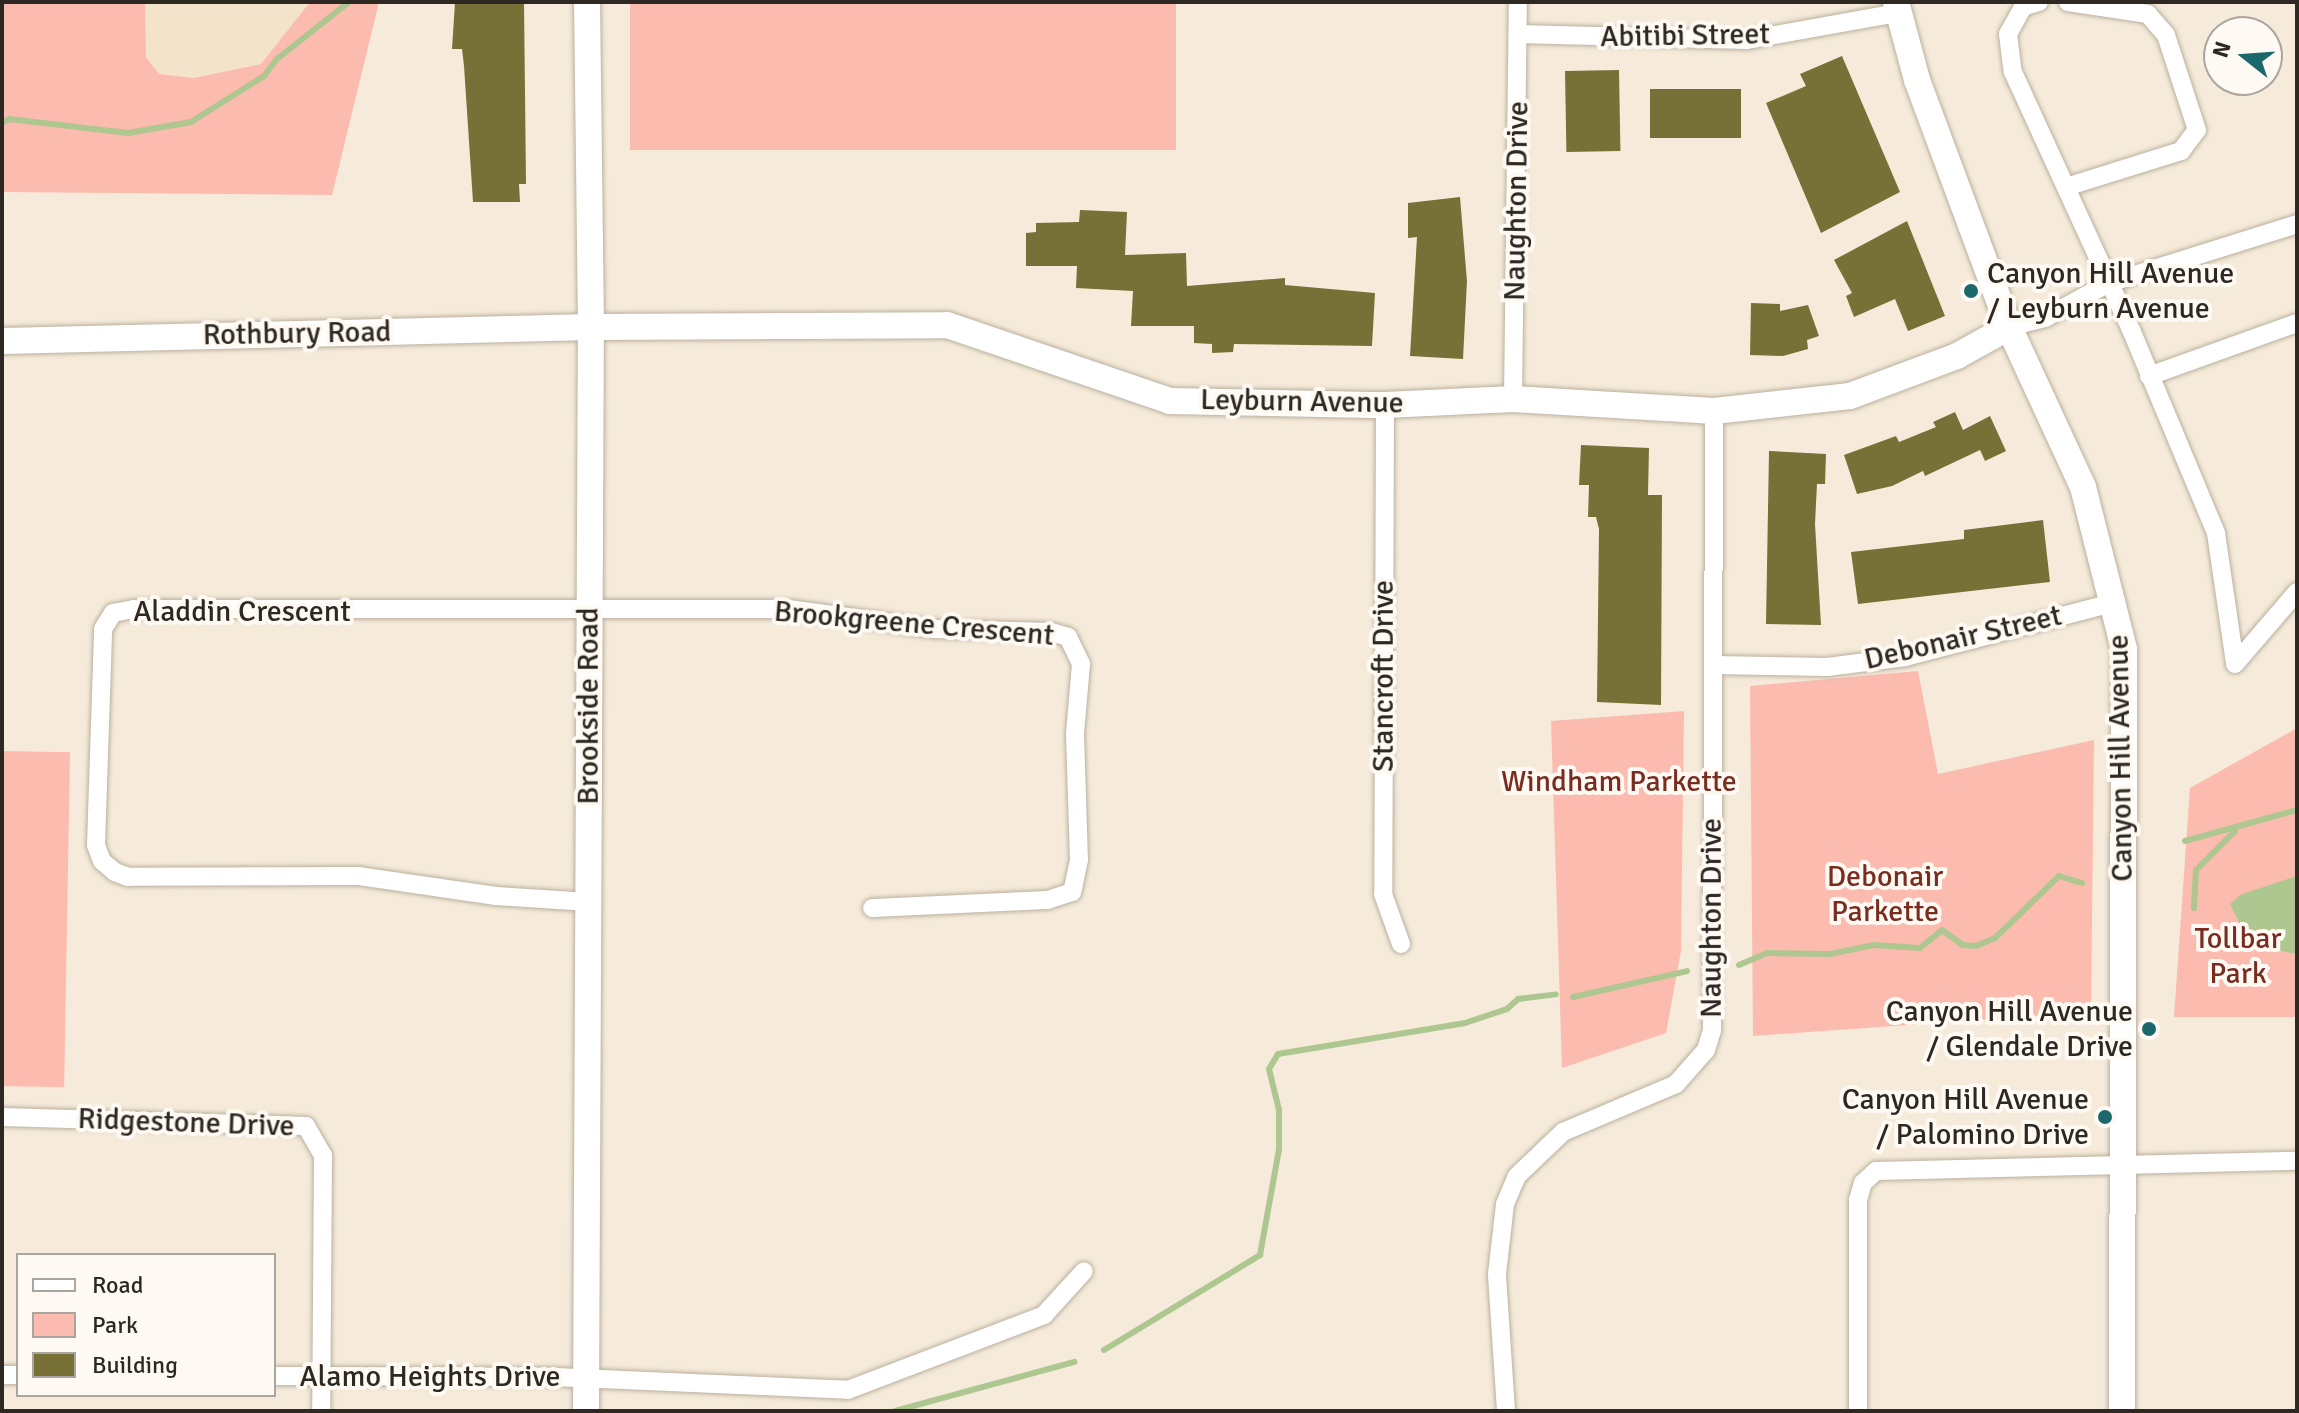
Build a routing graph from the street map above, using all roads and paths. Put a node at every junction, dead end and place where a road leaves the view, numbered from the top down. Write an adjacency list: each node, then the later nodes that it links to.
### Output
1 (587, 2): 11 (street, Brookside Road)
2 (1518, 2): 6 (street, Naughton Drive)
3 (2039, 2): 7 (street)
4 (2068, 2): 7 (street)
5 (1896, 7): 6 (street, Abitibi Street); 12 (street, Canyon Hill Avenue)
6 (1519, 34): 15 (street, Naughton Drive)
7 (2066, 187): 9 (street)
8 (2297, 224): 9 (street)
9 (2109, 283): 12 (street); 14 (street)
10 (2297, 323): 14 (street)
11 (591, 327): 13 (street, Rothbury Road); 16 (street, Leyburn Avenue); 20 (street, Brookside Road)
12 (2009, 327): 17 (street, Leyburn Avenue); 19 (street, Canyon Hill Avenue)
13 (2, 341)
14 (2149, 376): 18 (street)
15 (1513, 399): 16 (street, Leyburn Avenue); 17 (street, Leyburn Avenue)
16 (1385, 405): 24 (street, Stancroft Drive)
17 (1714, 411): 21 (street, Naughton Drive)
18 (2297, 592)
19 (2116, 602): 21 (street, Debonair Street); 27 (street, Canyon Hill Avenue)
20 (588, 613): 22 (street, Brookside Road); 22 (street, Aladdin Crescent); 23 (street, Brookgreene Crescent)
21 (1713, 665): 34 (street, Naughton Drive)
22 (589, 902): 31 (street, Brookside Road)
23 (872, 908)
24 (1401, 944)
25 (2, 1117): 30 (street, Ridgestone Drive)
26 (2297, 1161): 27 (street)
27 (2121, 1166): 35 (street); 36 (street, Canyon Hill Avenue)
28 (1084, 1271): 31 (street, Alamo Heights Drive)
29 (276, 1376): 30 (street, Alamo Heights Drive)
30 (322, 1376): 31 (street, Alamo Heights Drive); 32 (street)
31 (586, 1378): 33 (street, Brookside Road)
32 (321, 1411)
33 (586, 1411)
34 (1506, 1411)
35 (1858, 1411)
36 (2122, 1411)

